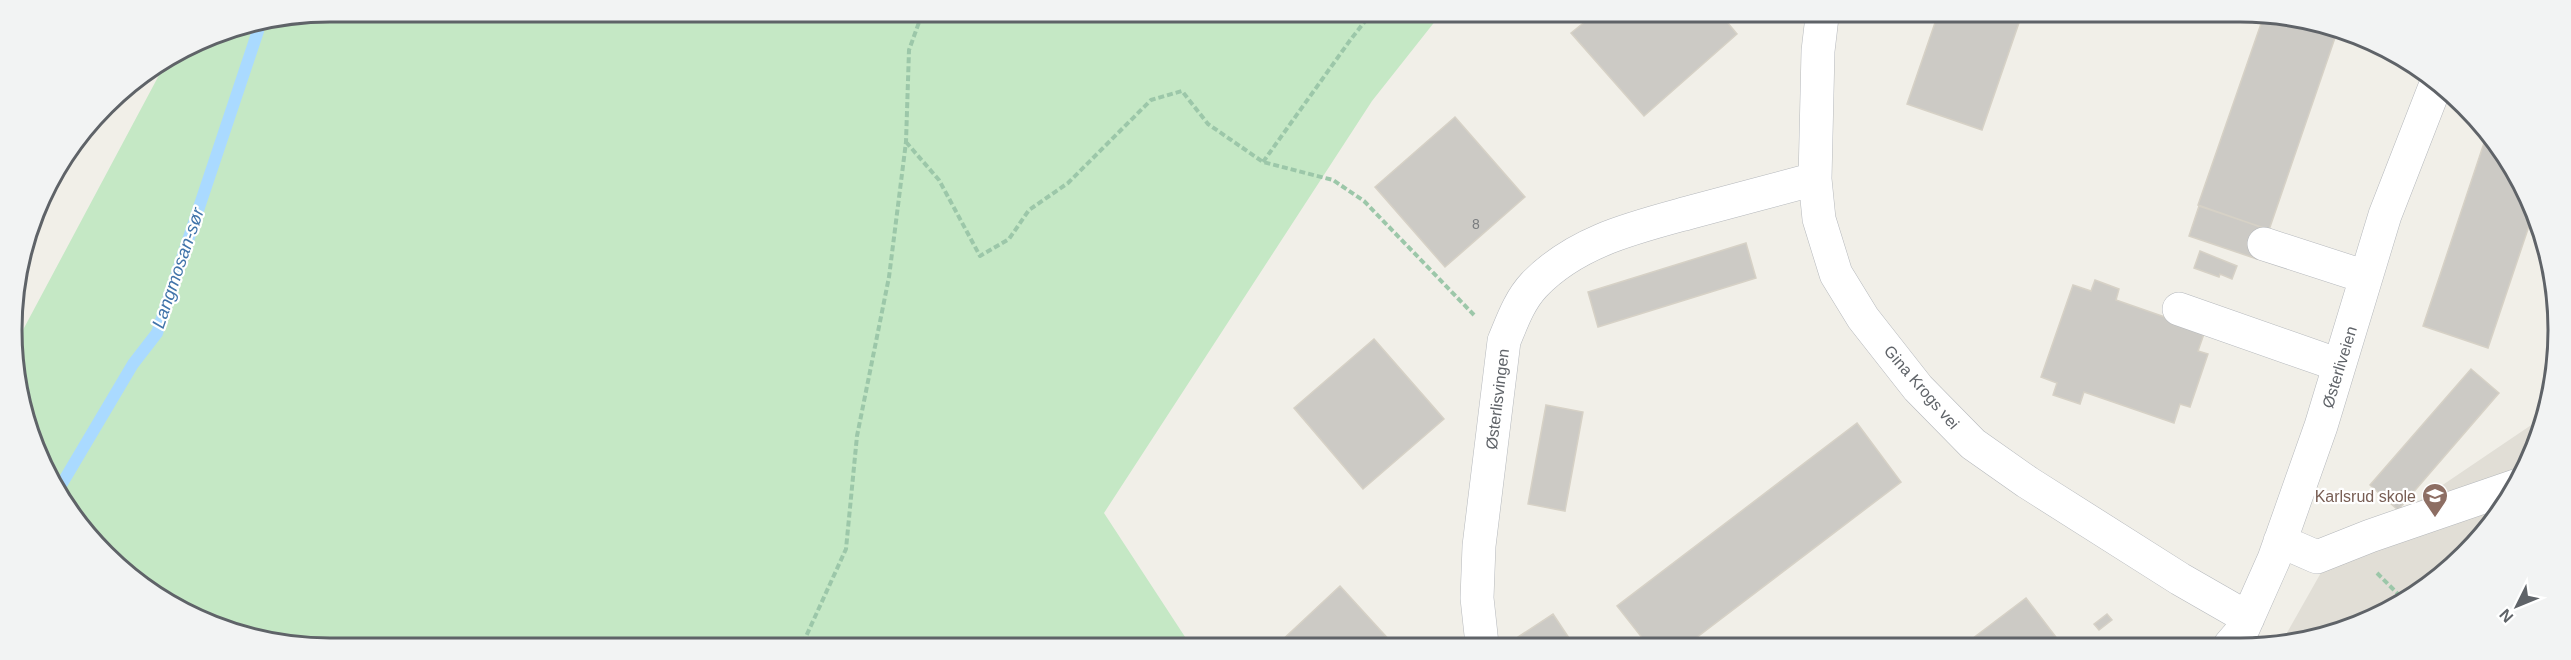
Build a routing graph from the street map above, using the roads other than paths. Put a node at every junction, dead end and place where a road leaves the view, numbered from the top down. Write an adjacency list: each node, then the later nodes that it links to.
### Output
1 (1821, 22): 3 (street, Gina Krogs vei)
2 (2433, 90): 5 (street, Østerliveien)
3 (1815, 179): 10 (street, Gina Krogs vei); 11 (street, Østerlisvingen)
4 (2264, 244): 5 (street)
5 (2366, 278): 7 (street, Østerliveien)
6 (2179, 309): 7 (street)
7 (2339, 365): 9 (street, Østerliveien)
8 (2503, 490): 9 (street)
9 (2280, 541): 10 (street, Østerliveien)
10 (2248, 618): 12 (street, Østerliveien)
11 (1481, 638)
12 (2235, 638)

